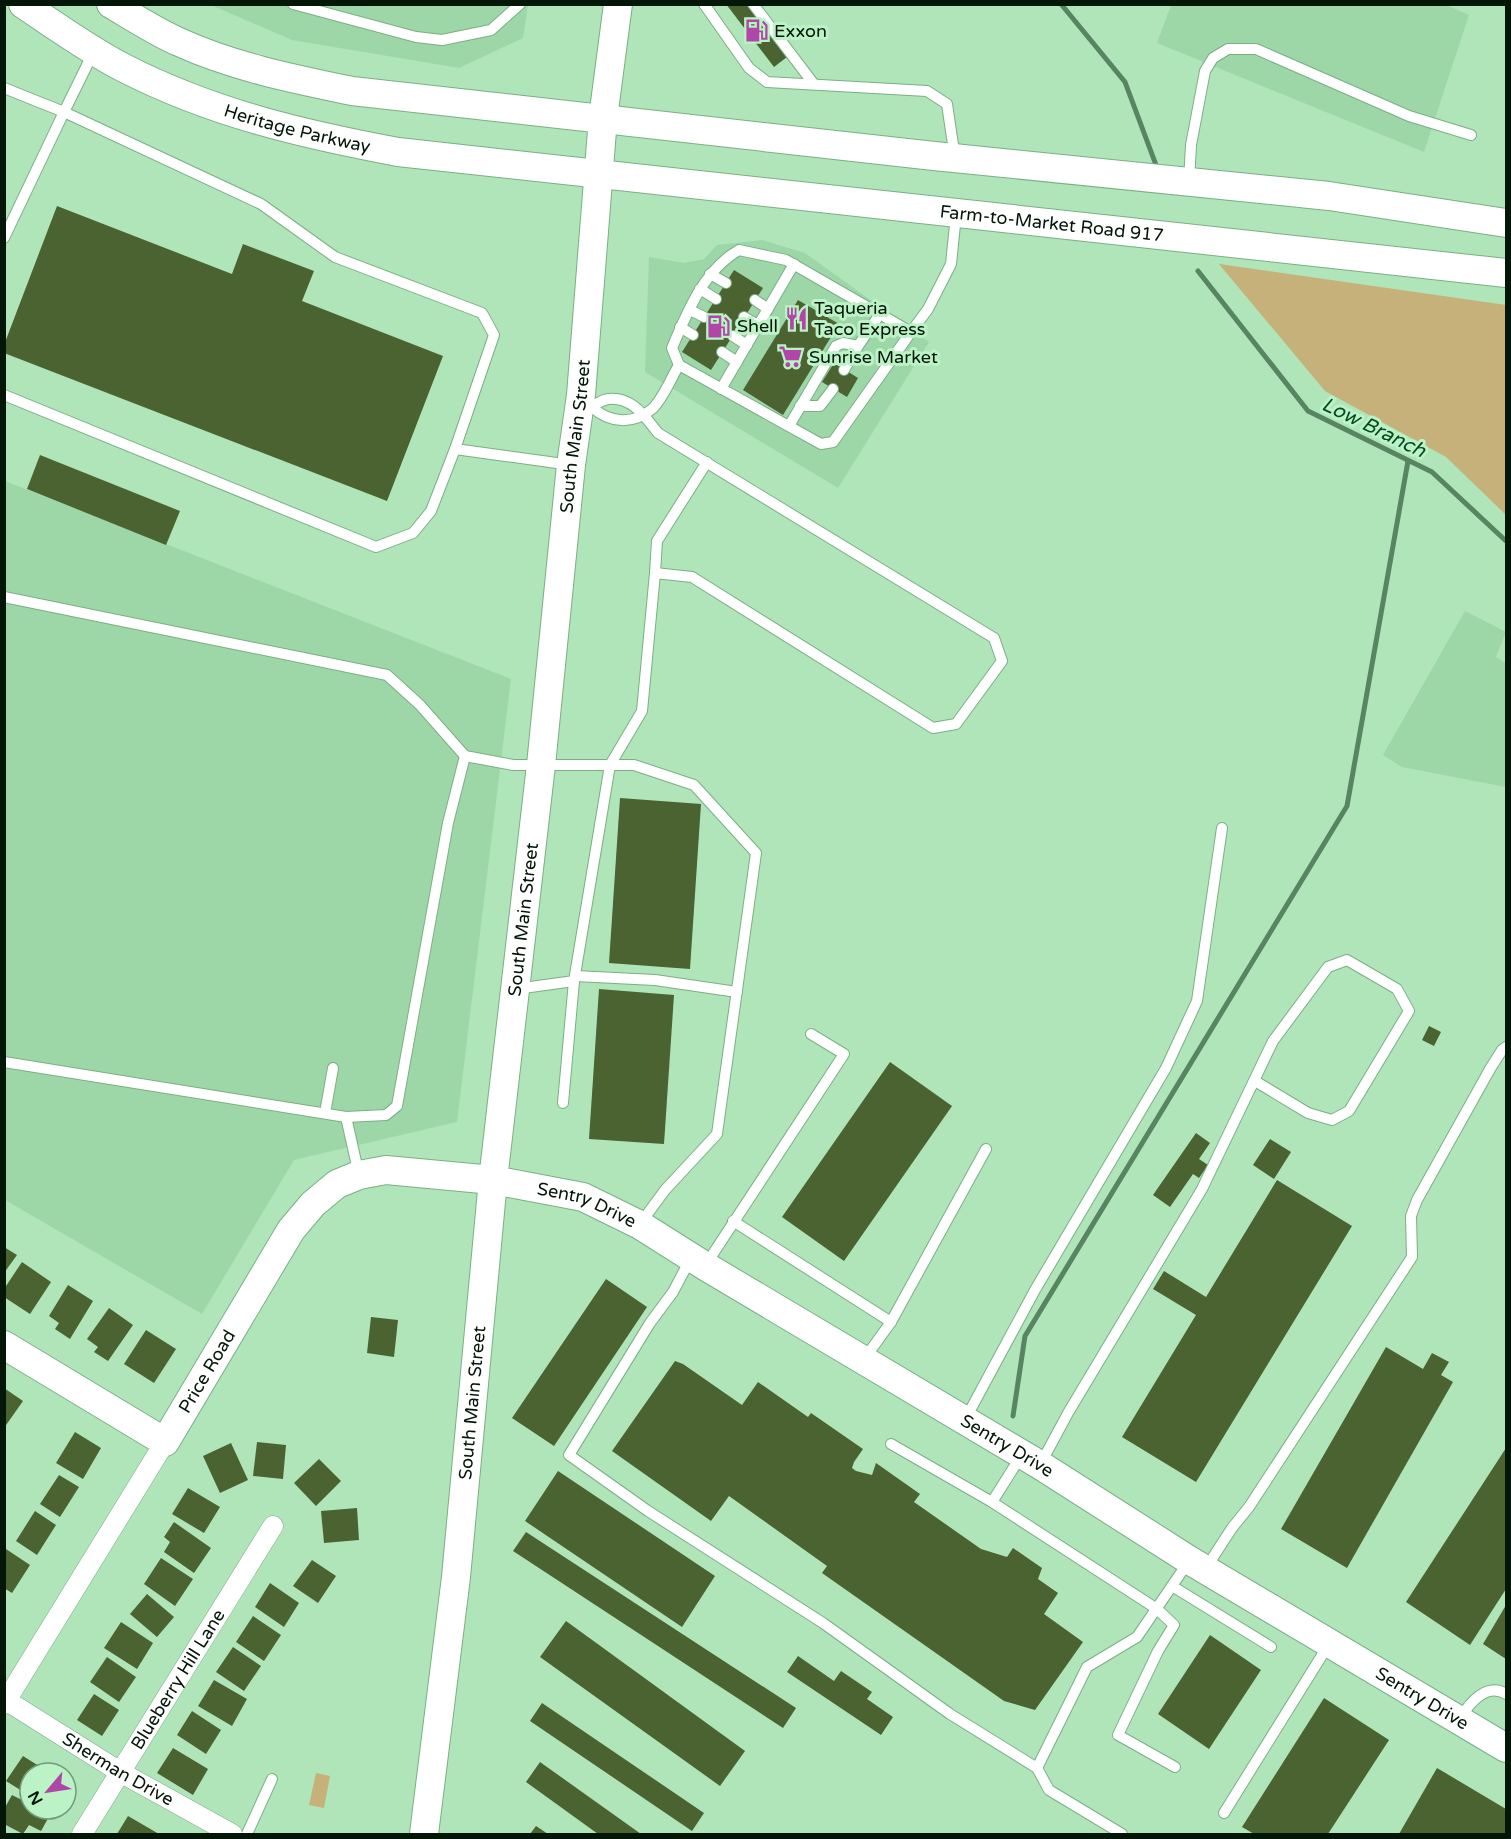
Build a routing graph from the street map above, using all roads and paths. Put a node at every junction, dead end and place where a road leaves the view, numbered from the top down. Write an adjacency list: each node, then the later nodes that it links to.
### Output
1 (24, 4): 8 (main road, Heritage Parkway)
2 (111, 4): 12 (main road)
3 (293, 4): 4 (lane)
4 (520, 4)
5 (618, 4): 12 (main road, South Main Street)
6 (704, 4): 9 (lane)
7 (753, 4): 9 (lane)
8 (94, 51): 11 (lane); 15 (main road, Heritage Parkway)
9 (813, 83): 14 (lane)
10 (4, 87): 11 (lane)
11 (64, 112): 19 (lane); 50 (lane)
12 (603, 118): 14 (main road); 15 (main road, South Main Street)
13 (1471, 135): 16 (lane)
14 (955, 158): 16 (main road)
15 (598, 173): 17 (main road, Farm-to-Market Road 917); 47 (main road, South Main Street)
16 (1189, 182): 18 (main road)
17 (957, 212): 21 (main road, Farm-to-Market Road 917); 34 (lane)
18 (1506, 223)
19 (4, 238)
20 (794, 264): 22 (lane); 27 (lane); 29 (lane)
21 (1506, 273)
22 (710, 274): 23 (lane); 24 (lane)
23 (726, 283)
24 (700, 290): 25 (lane); 28 (lane)
25 (716, 299)
26 (755, 300): 27 (lane)
27 (768, 309): 32 (lane)
28 (690, 310): 30 (lane); 33 (lane)
29 (880, 314): 34 (lane); 38 (lane)
30 (704, 317)
31 (744, 317): 32 (lane)
32 (758, 325): 37 (lane)
33 (680, 327): 35 (lane); 41 (lane)
34 (911, 332): 49 (lane)
35 (693, 334)
36 (733, 336): 37 (lane)
37 (747, 345): 40 (lane)
38 (858, 346): 42 (lane); 46 (lane)
39 (722, 352): 40 (lane)
40 (737, 362): 43 (lane)
41 (679, 365): 43 (lane); 48 (lane)
42 (844, 370)
43 (721, 388): 49 (lane)
44 (833, 389): 46 (lane)
45 (4, 395): 50 (lane)
46 (800, 406): 49 (lane)
47 (586, 408): 48 (lane); 48 (lane); 52 (main road, South Main Street)
48 (642, 414): 51 (lane)
49 (789, 426)
50 (455, 449): 52 (lane)
51 (707, 462): 53 (lane); 53 (lane)
52 (571, 465): 56 (main road, South Main Street)
53 (656, 573): 57 (lane)
54 (4, 597): 55 (lane)
55 (465, 756): 56 (lane); 69 (lane)
56 (540, 765): 57 (lane); 60 (main road, South Main Street)
57 (610, 765): 59 (lane); 61 (lane)
58 (1222, 828): 79 (lane)
59 (575, 978): 60 (lane); 61 (lane); 67 (lane)
60 (516, 989): 72 (main road, South Main Street)
61 (737, 992): 74 (lane)
62 (811, 1034): 73 (lane)
63 (1506, 1047): 85 (lane)
64 (4, 1062): 68 (lane)
65 (333, 1068): 68 (lane)
66 (1255, 1081): 66 (lane); 82 (lane)
67 (563, 1103)
68 (325, 1113): 69 (lane)
69 (346, 1117): 71 (lane)
70 (986, 1149): 76 (lane)
71 (359, 1175): 72 (main road, Price Road); 80 (main road, Price Road)
72 (493, 1180): 74 (main road, Sentry Drive); 102 (main road, South Main Street)
73 (733, 1221): 75 (lane); 76 (lane)
74 (640, 1225): 75 (main road, Sentry Drive)
75 (698, 1262): 78 (main road, Sentry Drive); 95 (lane)
76 (891, 1322): 78 (lane)
77 (4, 1345): 80 (main road)
78 (863, 1361): 79 (main road, Sentry Drive)
79 (964, 1421): 82 (main road, Sentry Drive)
80 (165, 1442): 91 (street, Price Road)
81 (891, 1444): 83 (lane)
82 (1030, 1460): 83 (lane); 85 (main road, Sentry Drive)
83 (992, 1502): 87 (lane)
84 (273, 1526): 96 (street, Blueberry Hill Lane)
85 (1197, 1564): 86 (lane); 88 (main road, Sentry Drive)
86 (1172, 1586): 87 (lane); 89 (lane)
87 (1157, 1610): 94 (lane); 95 (lane)
88 (1330, 1643): 92 (main road, Sentry Drive); 98 (lane)
89 (1271, 1647)
90 (1506, 1694): 92 (lane)
91 (5, 1701): 96 (street, Sherman Drive)
92 (1459, 1721): 93 (main road, Sentry Drive)
93 (1506, 1748)
94 (1175, 1767)
95 (1037, 1768): 103 (lane)
96 (120, 1772): 99 (street, Blueberry Hill Lane); 100 (street, Sherman Drive)
97 (272, 1779): 101 (lane)
98 (1224, 1813)
99 (81, 1834)
100 (232, 1834)
101 (247, 1834)
102 (424, 1834)
103 (1122, 1834)

